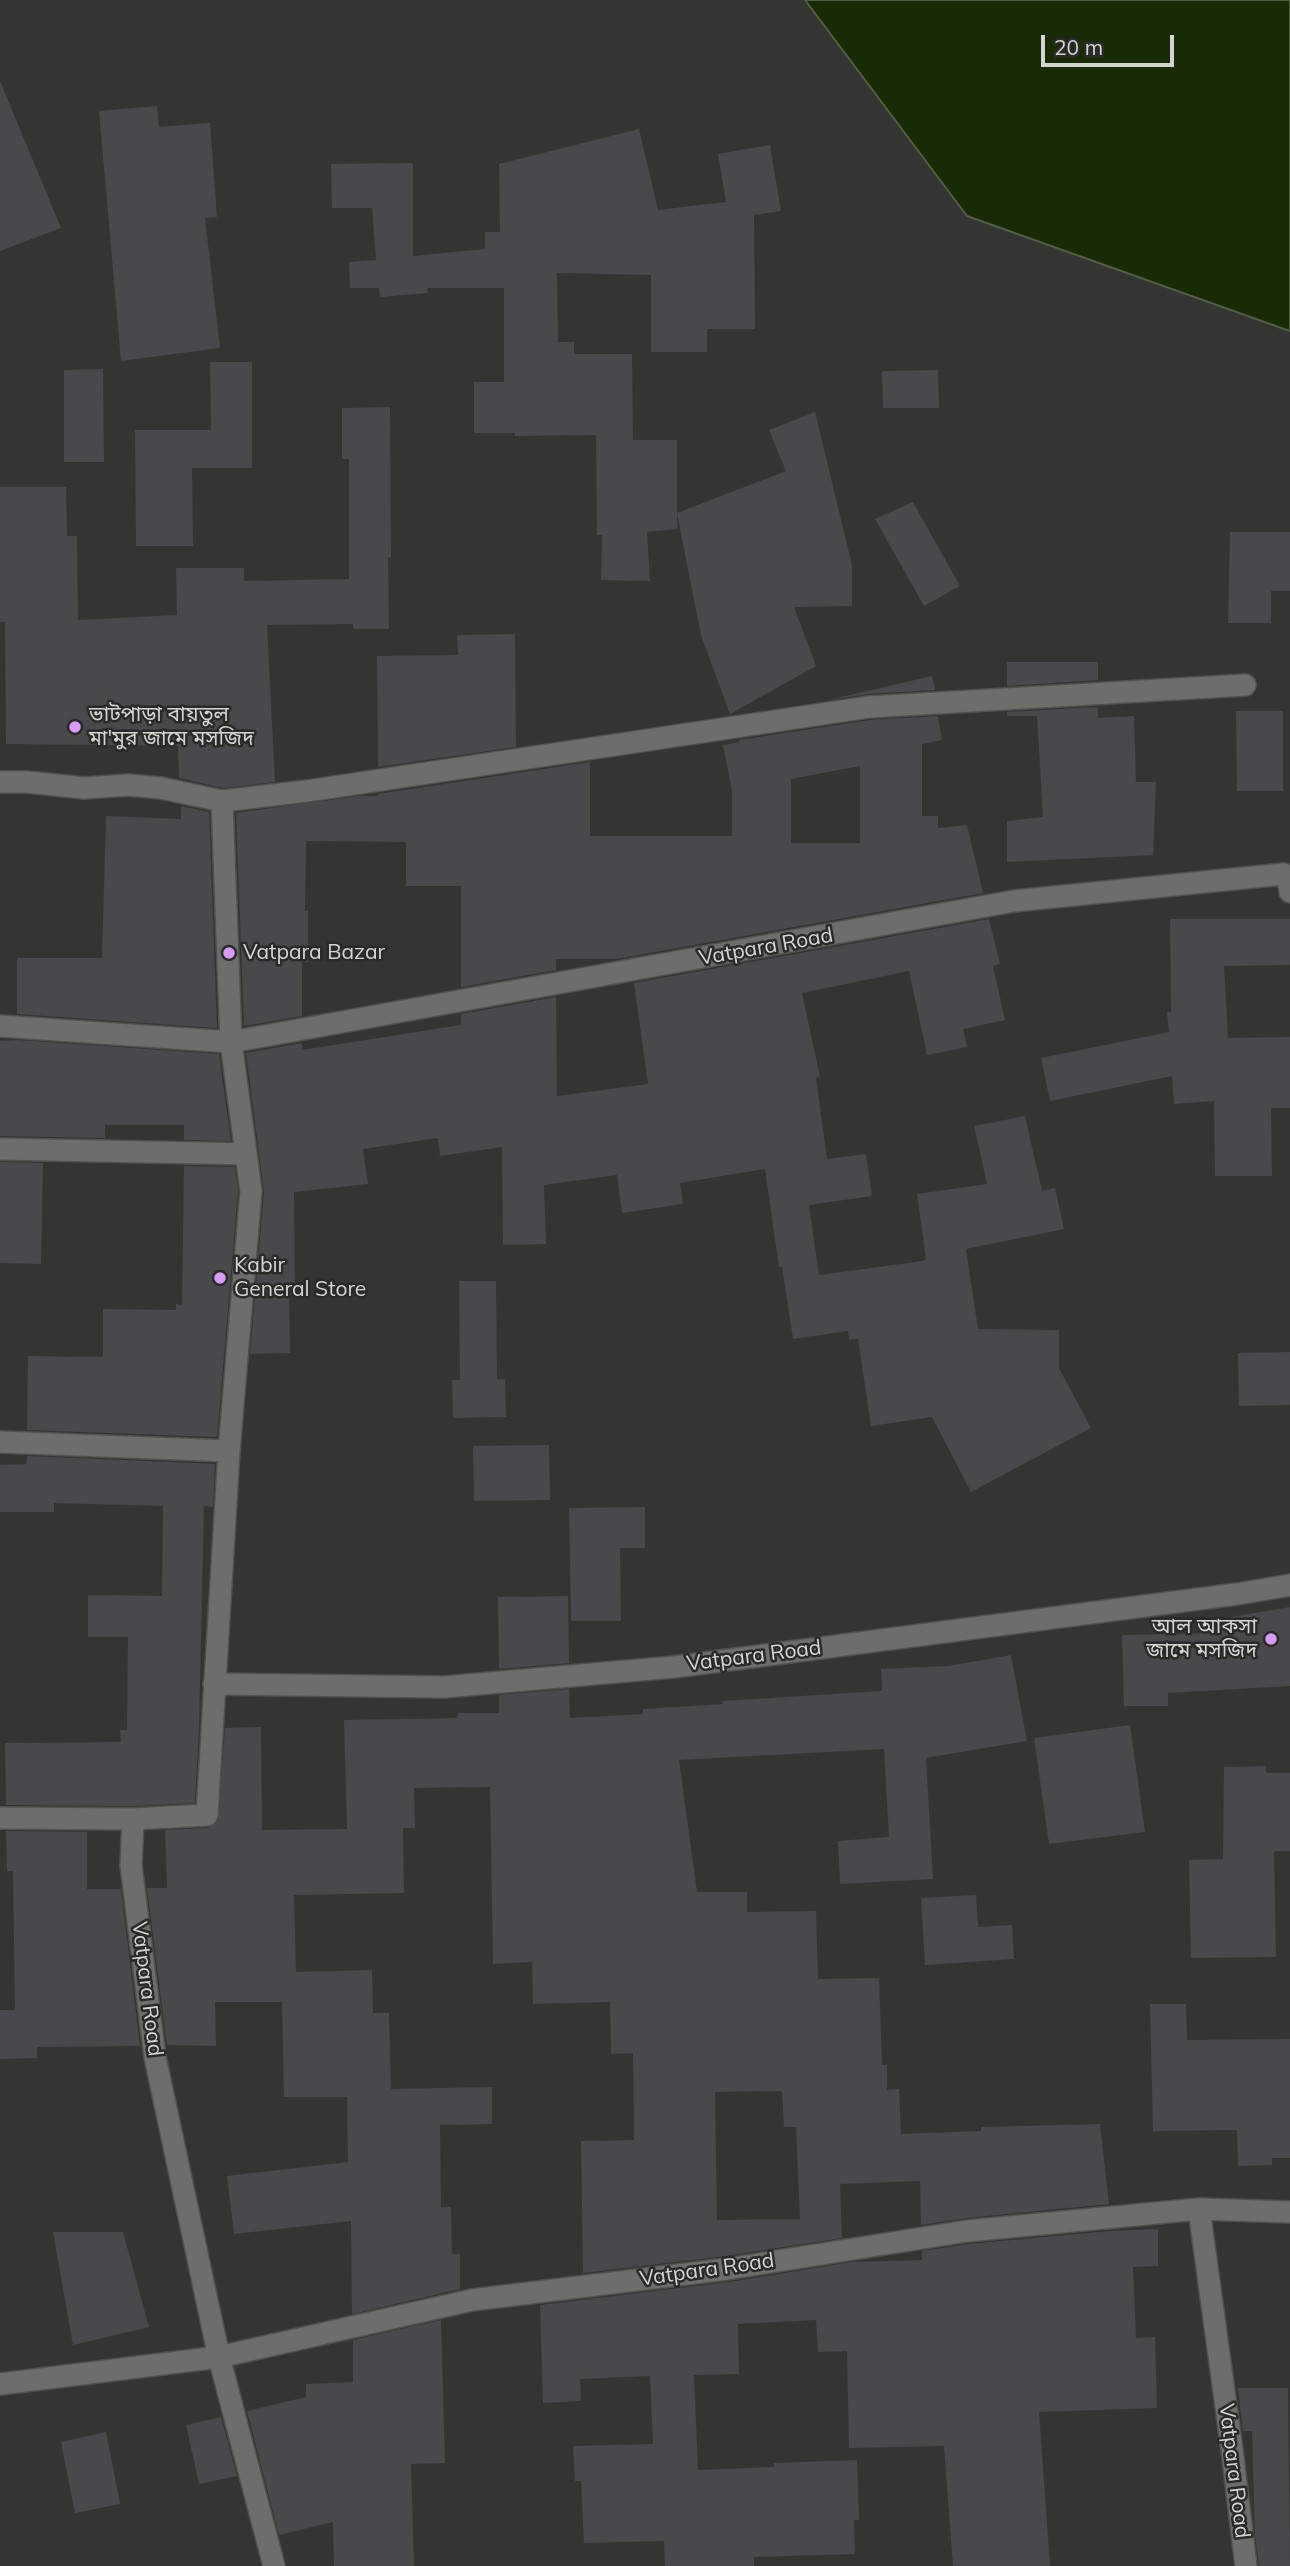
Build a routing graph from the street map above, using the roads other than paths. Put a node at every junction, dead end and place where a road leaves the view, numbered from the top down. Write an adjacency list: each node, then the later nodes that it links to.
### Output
1 (1245, 685): 3 (street)
2 (0, 782): 3 (street)
3 (222, 801): 6 (street)
4 (1290, 892): 6 (street, Vatpara Road)
5 (0, 1026): 6 (street)
6 (231, 1042): 8 (street)
7 (0, 1149): 8 (street)
8 (246, 1154): 10 (street)
9 (0, 1442): 10 (street)
10 (229, 1451): 12 (street)
11 (1290, 1585): 12 (street, Vatpara Road)
12 (214, 1684): 14 (street)
13 (0, 1818): 14 (street)
14 (133, 1819): 17 (street, Vatpara Road)
15 (1199, 2209): 16 (street, Vatpara Road); 17 (street, Vatpara Road); 20 (street, Vatpara Road)
16 (1290, 2212)
17 (219, 2357): 18 (street); 19 (street, Vatpara Road)
18 (0, 2384)
19 (274, 2566)
20 (1246, 2566)

